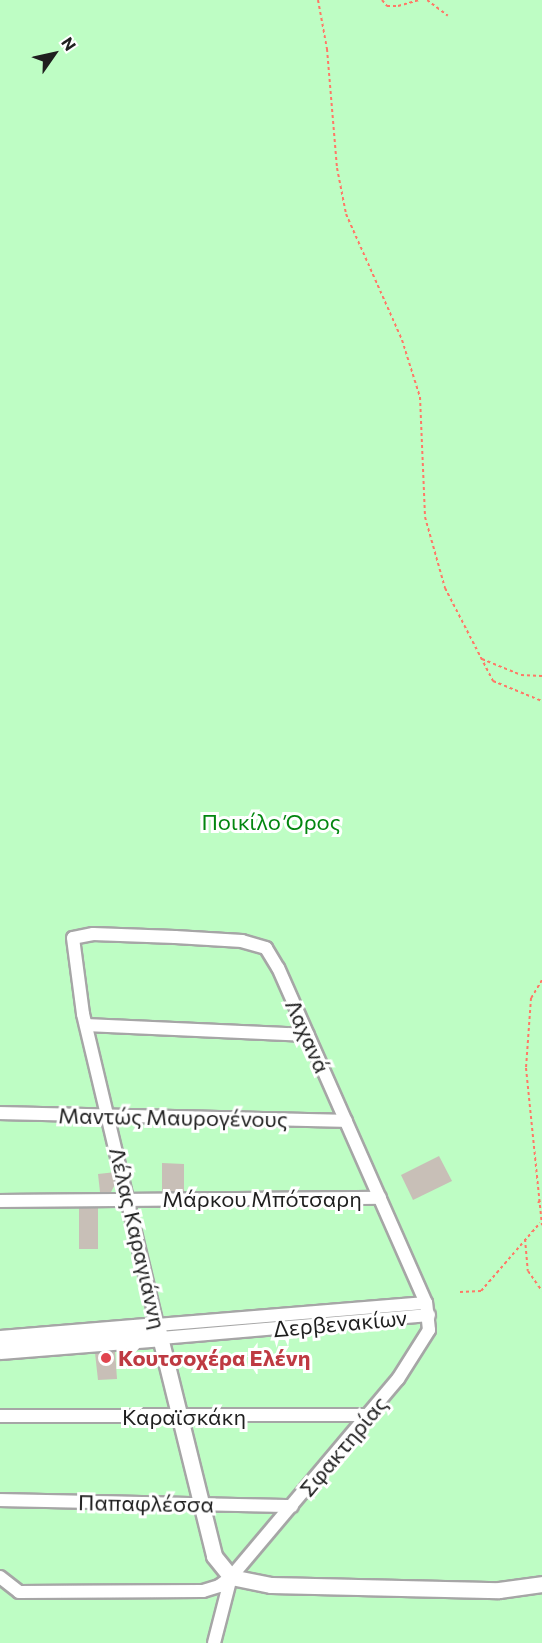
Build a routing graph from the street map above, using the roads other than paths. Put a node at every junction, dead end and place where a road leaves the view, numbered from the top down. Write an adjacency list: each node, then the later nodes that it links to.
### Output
1 (73, 938): 2 (street, Λέλας Καραγιάννη); 3 (street, Λαχανά)
2 (86, 1025): 3 (street); 5 (street, Λέλας Καραγιάννη)
3 (308, 1035): 6 (street, Λαχανά)
4 (0, 1113): 5 (street, Μαντώς Μαυρογένους)
5 (110, 1116): 6 (street, Μαντώς Μαυρογένους); 8 (street, Λέλας Καραγιάννη)
6 (346, 1120): 7 (street, Λαχανά)
7 (380, 1198): 8 (street, Μάρκου Μπότσαρη); 10 (street, Λαχανά)
8 (130, 1200): 9 (street, Μάρκου Μπότσαρη); 12 (street, Λέλας Καραγιάννη)
9 (0, 1201)
10 (426, 1302): 11 (street, Σφακτηρίας); 12 (street, Δερβενακίων)
11 (429, 1315): 12 (street, Δερβενακίων); 15 (street, Σφακτηρίας)
12 (159, 1331): 13 (street, Δερβενακίων); 14 (street, Δερβενακίων); 17 (street, Λέλας Καραγιάννη)
13 (0, 1338)
14 (0, 1351)
15 (368, 1415): 17 (street, Καραϊσκάκη); 20 (street, Σφακτηρίας)
16 (0, 1416): 17 (street, Καραϊσκάκη)
17 (182, 1418): 19 (street, Λέλας Καραγιάννη)
18 (0, 1500): 19 (street, Παπαφλέσσα)
19 (201, 1505): 20 (street, Παπαφλέσσα); 22 (street, Λέλας Καραγιάννη)
20 (292, 1506): 22 (street, Σφακτηρίας)
21 (0, 1577): 22 (street)
22 (231, 1577): 23 (street); 24 (street)
23 (542, 1584)
24 (214, 1643)

